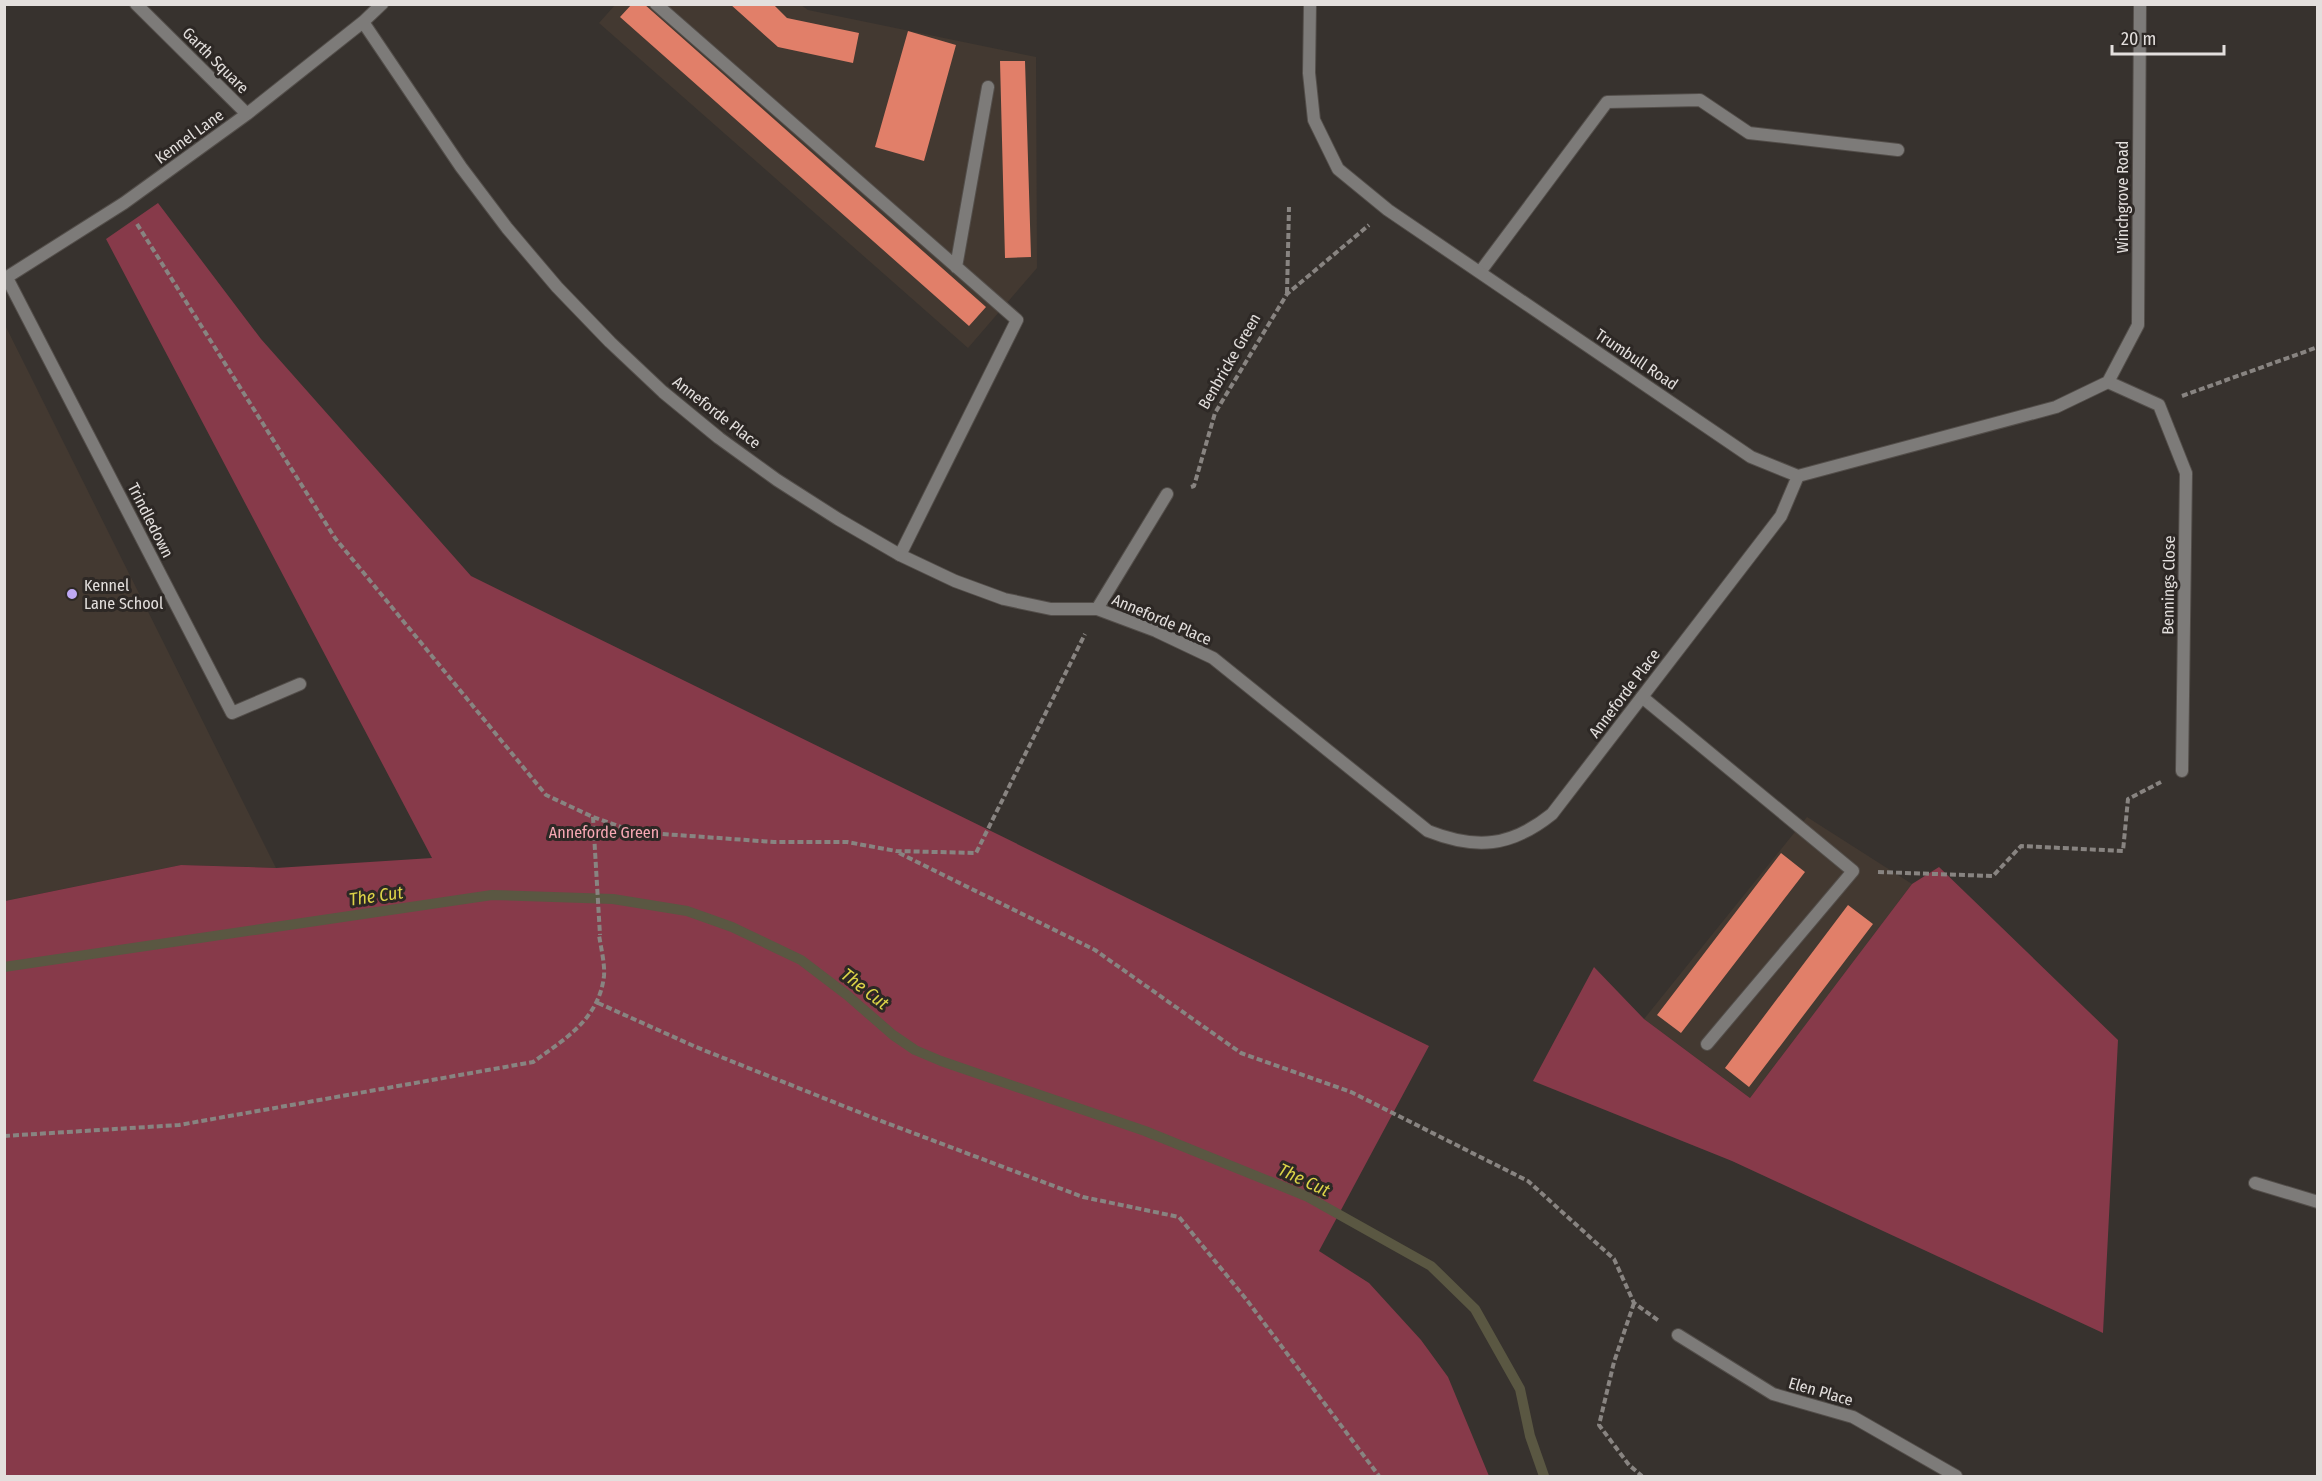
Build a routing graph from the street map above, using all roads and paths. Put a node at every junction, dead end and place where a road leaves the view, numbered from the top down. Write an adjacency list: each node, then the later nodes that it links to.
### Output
1 (136, 4): 8 (street, Garth Square)
2 (382, 4): 6 (street, Kennel Lane)
3 (656, 4): 13 (street)
4 (1310, 4): 12 (street, Trumbull Road)
5 (2140, 4): 18 (street, Winchgrove Road)
6 (363, 22): 8 (street, Kennel Lane); 22 (street, Anneforde Place)
7 (988, 87): 13 (street)
8 (248, 114): 10 (street, Kennel Lane)
9 (1898, 150): 14 (street)
10 (123, 203): 15 (street, Kennel Lane); 27 (path)
11 (1289, 207): 16 (path)
12 (1388, 210): 14 (street, Trumbull Road); 16 (path, Benbricke Green)
13 (956, 267): 22 (street)
14 (1480, 272): 20 (street, Trumbull Road)
15 (6, 278): 24 (street, Trindledown)
16 (1287, 294): 21 (path, Benbricke Green)
17 (2318, 347): 19 (path)
18 (2109, 382): 19 (street); 20 (street)
19 (2159, 405): 26 (street, Bennings Close)
20 (1798, 476): 25 (street, Anneforde Place)
21 (1167, 494): 23 (street)
22 (900, 555): 23 (street, Anneforde Place)
23 (1098, 609): 25 (street, Anneforde Place); 28 (path)
24 (300, 684)
25 (1642, 697): 29 (street)
26 (2182, 771): 29 (path)
27 (593, 818): 28 (path); 31 (path)
28 (896, 851): 37 (path)
29 (1853, 871): 33 (street)
30 (599, 935): 31 (path)
31 (601, 948): 32 (path)
32 (598, 1003): 34 (path); 39 (path)
33 (1707, 1044)
34 (4, 1137)
35 (2255, 1183): 36 (street)
36 (2318, 1202)
37 (1634, 1303): 38 (path); 40 (path)
38 (1678, 1335): 41 (street, Elen Place)
39 (1379, 1476)
40 (1642, 1476)
41 (1956, 1476)

